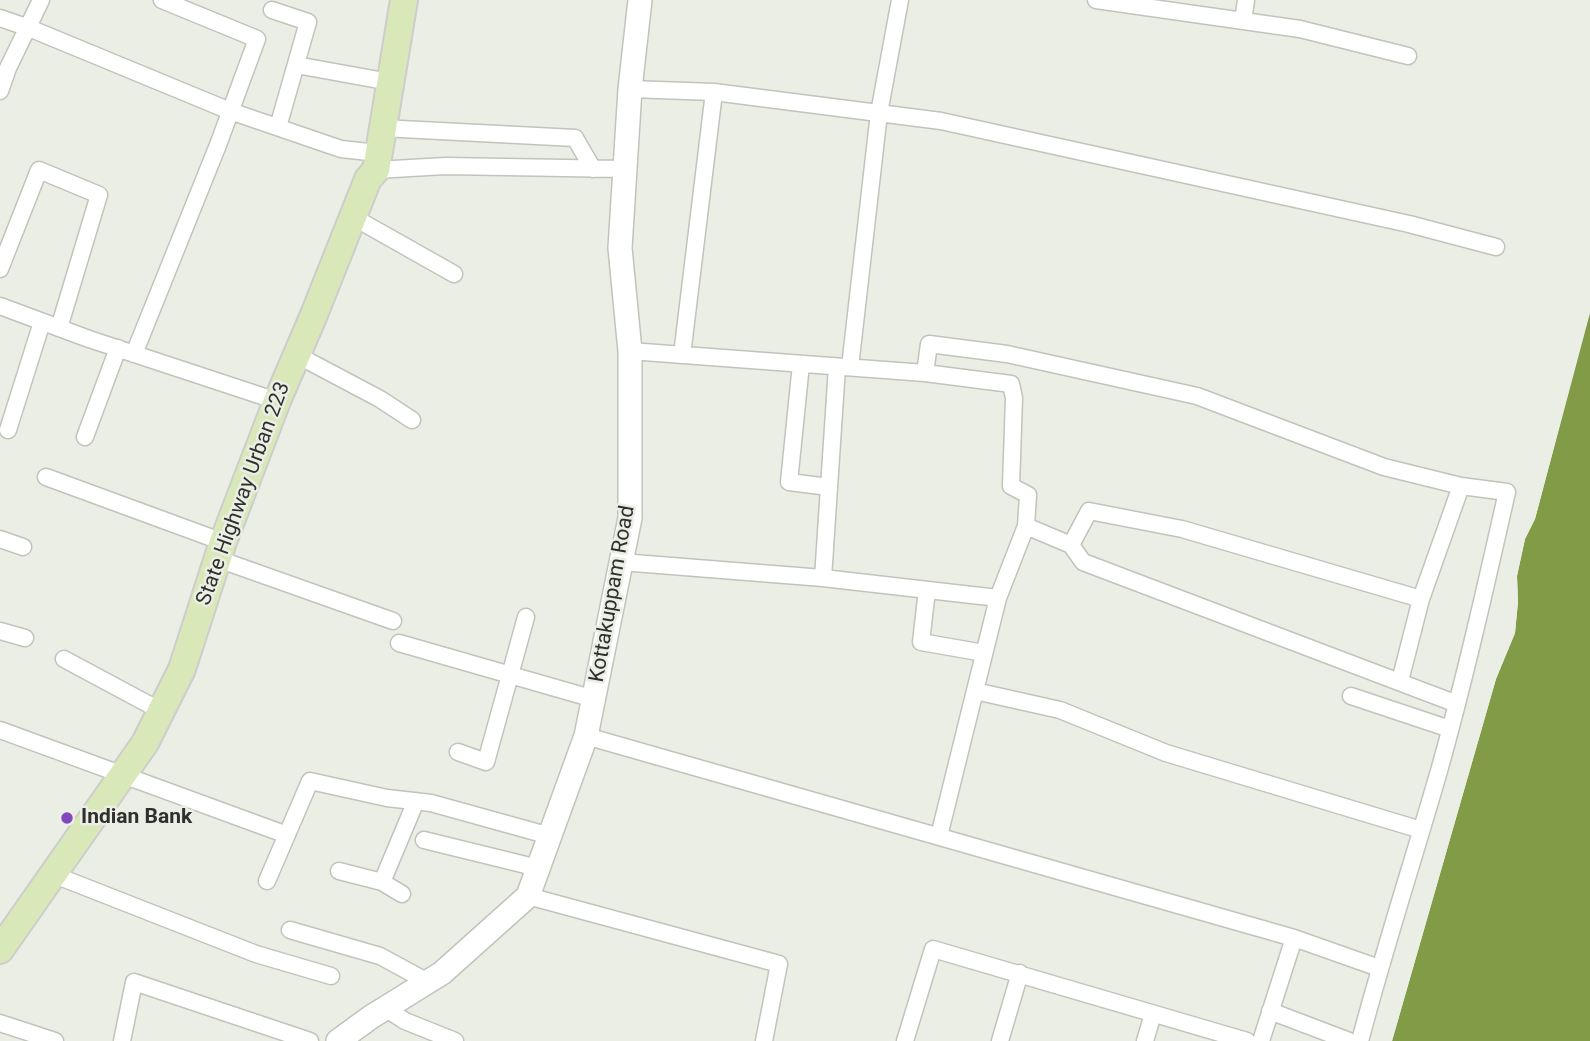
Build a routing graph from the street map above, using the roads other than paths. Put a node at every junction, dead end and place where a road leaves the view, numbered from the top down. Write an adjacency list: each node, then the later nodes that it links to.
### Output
1 (40, 0): 11 (street)
2 (162, 0): 18 (street)
3 (404, 0): 14 (main road, State Highway Urban 223)
4 (640, 0): 15 (street, Kottakuppam Road)
5 (900, 0): 19 (street)
6 (1096, 0): 10 (street)
7 (1246, 0): 10 (street)
8 (272, 10): 13 (street)
9 (0, 18): 11 (street)
10 (1243, 21): 12 (street)
11 (29, 28): 16 (street); 18 (street)
12 (1408, 56)
13 (296, 65): 14 (street); 20 (street)
14 (390, 82): 21 (main road, State Highway Urban 223)
15 (630, 89): 17 (street); 23 (street, Kottakuppam Road)
16 (0, 91)
17 (714, 92): 19 (street); 35 (street)
18 (230, 111): 20 (street); 33 (street)
19 (879, 113): 25 (street); 37 (street)
20 (278, 127): 21 (street)
21 (379, 150): 22 (street); 22 (street); 24 (main road, State Highway Urban 223)
22 (593, 169): 23 (street)
23 (625, 169): 32 (street, Kottakuppam Road)
24 (353, 217): 27 (street); 34 (main road, State Highway Urban 223)
25 (1496, 247)
26 (0, 269): 30 (street)
27 (454, 274)
28 (0, 306): 29 (street)
29 (42, 322): 30 (street); 41 (street)
30 (59, 328): 31 (street)
31 (118, 348): 33 (street); 42 (street)
32 (630, 351): 35 (street); 51 (street, Kottakuppam Road)
33 (134, 354): 39 (street)
34 (297, 355): 39 (main road, State Highway Urban 223); 40 (street)
35 (682, 355): 36 (street)
36 (801, 364): 37 (street); 45 (street)
37 (843, 367): 38 (street); 45 (street)
38 (925, 373): 44 (street); 46 (street)
39 (277, 401): 50 (main road, State Highway Urban 223)
40 (412, 420)
41 (8, 430)
42 (85, 437)
43 (46, 477): 50 (street)
44 (1461, 486): 55 (street); 68 (street)
45 (829, 487): 52 (street)
46 (1026, 526): 48 (street); 54 (street)
47 (0, 539): 49 (street)
48 (1071, 545): 55 (street); 64 (street)
49 (23, 547)
50 (220, 551): 57 (street); 69 (main road, State Highway Urban 223)
51 (621, 562): 52 (street); 67 (street, Kottakuppam Road)
52 (823, 578): 53 (street)
53 (927, 590): 54 (street); 61 (street)
54 (998, 598): 61 (street)
55 (1421, 598): 64 (street)
56 (526, 617): 63 (street)
57 (393, 621)
58 (0, 631): 59 (street)
59 (25, 638)
60 (399, 643): 63 (street)
61 (984, 653): 65 (street)
62 (64, 659): 69 (street)
63 (509, 675): 67 (street); 73 (street)
64 (1400, 681): 68 (street)
65 (975, 691): 76 (street); 79 (street)
66 (1350, 696): 71 (street)
67 (594, 699): 72 (street, Kottakuppam Road)
68 (1457, 704): 71 (street)
69 (161, 711): 74 (main road, State Highway Urban 223)
70 (0, 730): 74 (street)
71 (1450, 730): 76 (street)
72 (586, 736): 78 (street, Kottakuppam Road); 79 (street)
73 (458, 752)
74 (121, 775): 77 (street); 83 (main road, State Highway Urban 223)
75 (416, 801): 77 (street); 78 (street); 85 (street)
76 (1421, 830): 91 (street)
77 (287, 835): 84 (street)
78 (550, 836): 81 (street, Kottakuppam Road)
79 (939, 836): 89 (street)
80 (424, 840): 81 (street)
81 (538, 868): 87 (street, Kottakuppam Road)
82 (339, 871): 85 (street)
83 (52, 874): 90 (main road, State Highway Urban 223); 93 (street)
84 (267, 881)
85 (382, 882): 86 (street)
86 (402, 894)
87 (528, 896): 94 (street, Kottakuppam Road); 105 (street)
88 (290, 930): 94 (street)
89 (1294, 938): 91 (street); 96 (street)
90 (0, 950)
91 (1379, 968): 112 (street)
92 (1020, 973): 97 (street); 106 (street); 107 (street)
93 (331, 976)
94 (428, 982): 95 (street, Kottakuppam Road)
95 (385, 1008): 103 (street, Kottakuppam Road); 104 (street)
96 (1270, 1011): 110 (street); 111 (street)
97 (1153, 1014): 99 (street); 108 (street)
98 (0, 1023): 100 (street)
99 (1219, 1037): 109 (street)
100 (55, 1041)
101 (122, 1041): 102 (street)
102 (310, 1041)
103 (338, 1041)
104 (455, 1041)
105 (764, 1041)
106 (905, 1041)
107 (1000, 1041)
108 (1145, 1041)
109 (1247, 1041)
110 (1261, 1041)
111 (1349, 1041)
112 (1360, 1041)

